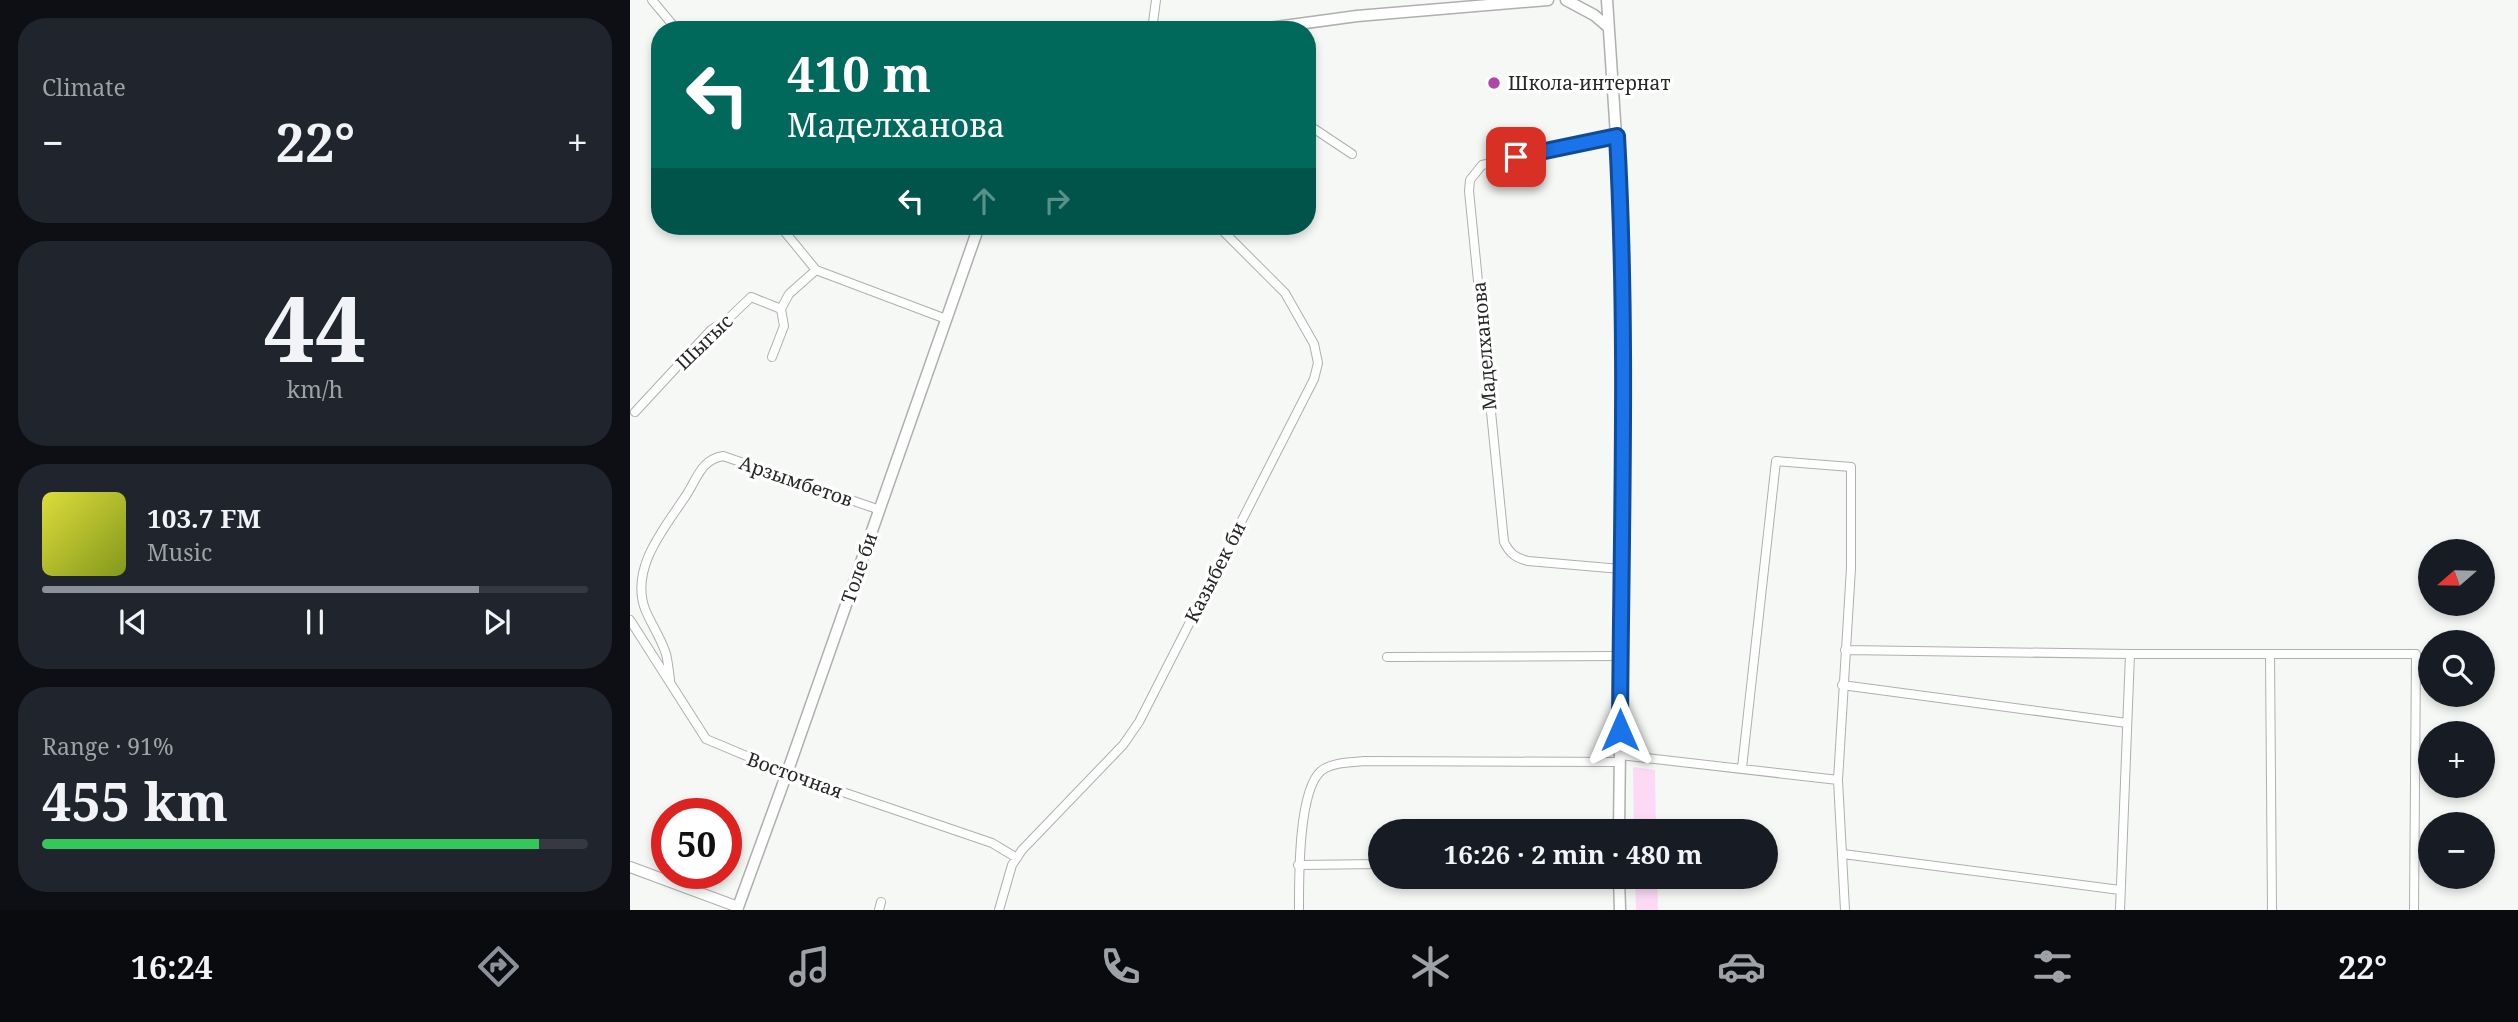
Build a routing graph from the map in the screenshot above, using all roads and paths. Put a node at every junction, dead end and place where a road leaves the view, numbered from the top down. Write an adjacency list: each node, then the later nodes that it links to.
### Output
1 (652, 0): 6 (street)
2 (1156, 0): 7 (street)
3 (1548, 0): 8 (main road)
4 (1566, 0): 9 (main road)
5 (1607, 0): 9 (main road)
6 (670, 21)
7 (1153, 21)
8 (1316, 22)
9 (1607, 26): 11 (main road)
10 (1316, 130): 12 (street)
11 (1617, 136): 22 (main road); 22 (street, Маделханова)
12 (1352, 155)
13 (787, 235): 16 (street)
14 (976, 235): 18 (main road, Толе би)
15 (1227, 235): 38 (street, Казыбек би)
16 (816, 270): 17 (street); 18 (street)
17 (781, 309): 19 (street); 20 (street, Шыгыс)
18 (946, 319): 21 (main road, Толе би)
19 (772, 357)
20 (635, 412)
21 (880, 510): 29 (street, Арзымбетов); 34 (main road, Толе би)
22 (1621, 569): 27 (main road)
23 (630, 620): 29 (street, Восточная)
24 (1845, 650): 25 (street); 30 (street); 33 (street)
25 (2130, 654): 26 (street); 31 (street)
26 (2270, 654): 50 (street); 51 (street)
27 (1620, 656): 28 (street); 32 (main road)
28 (1387, 657)
29 (670, 683): 34 (street, Восточная)
30 (1842, 685): 31 (street); 35 (street)
31 (2127, 723): 43 (street)
32 (1620, 758): 33 (street); 36 (main road); 40 (street)
33 (1742, 768): 35 (street)
34 (787, 773): 38 (street, Восточная); 44 (main road, Толе би)
35 (1838, 780): 37 (street)
36 (1619, 819)
37 (1843, 854): 43 (street); 48 (street)
38 (1017, 858): 45 (street, Казыбек би)
39 (1368, 864): 40 (street)
40 (1298, 865): 46 (street)
41 (630, 867): 44 (street)
42 (1619, 889): 47 (main road)
43 (2120, 890): 49 (street)
44 (738, 909)
45 (999, 910)
46 (1299, 910)
47 (1620, 910)
48 (1845, 910)
49 (2120, 910)
50 (2272, 910)
51 (2414, 910)

